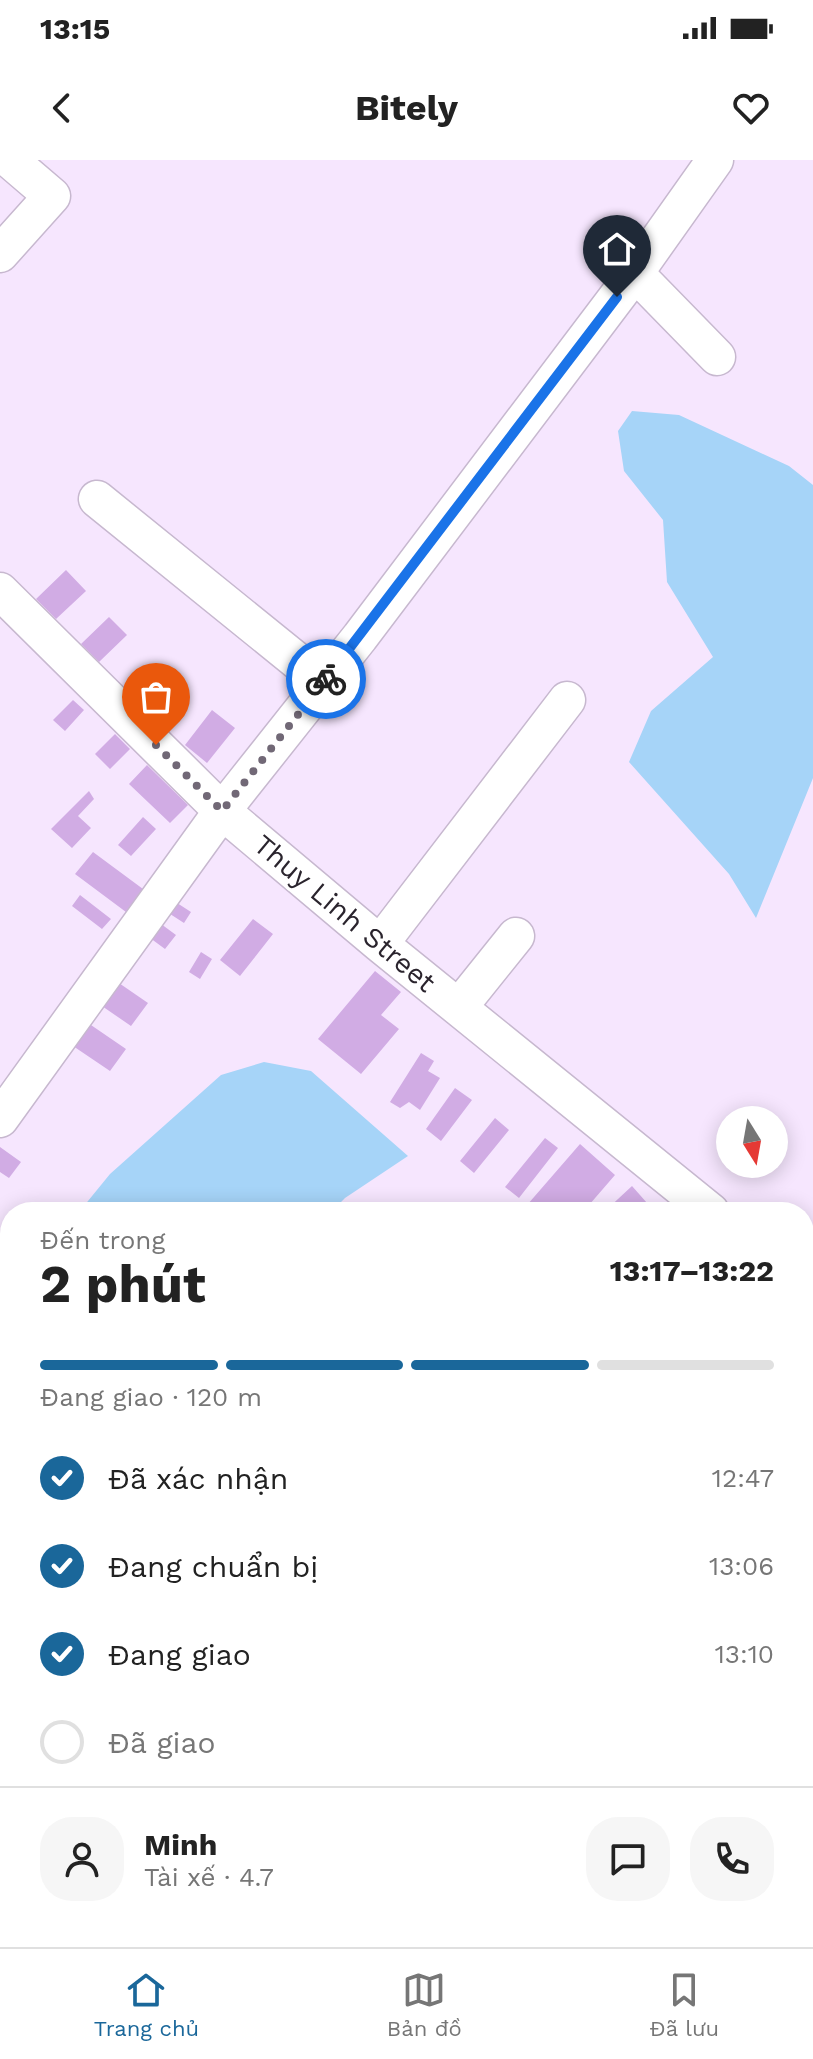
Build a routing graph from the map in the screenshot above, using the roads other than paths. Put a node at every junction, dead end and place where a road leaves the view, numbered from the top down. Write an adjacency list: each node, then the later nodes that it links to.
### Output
1 (10, 160): 3 (street)
2 (715, 160): 4 (street)
3 (0, 254)
4 (635, 273): 5 (street); 8 (street)
5 (717, 357)
6 (97, 499): 8 (street)
7 (0, 591): 10 (street, Thuy Linh Street)
8 (323, 682): 10 (street)
9 (567, 700): 12 (street)
10 (222, 811): 12 (street, Thuy Linh Street); 14 (street)
11 (516, 936): 13 (street)
12 (380, 944): 13 (street, Thuy Linh Street)
13 (459, 1007): 15 (street, Thuy Linh Street)
14 (0, 1119)
15 (699, 1202)

